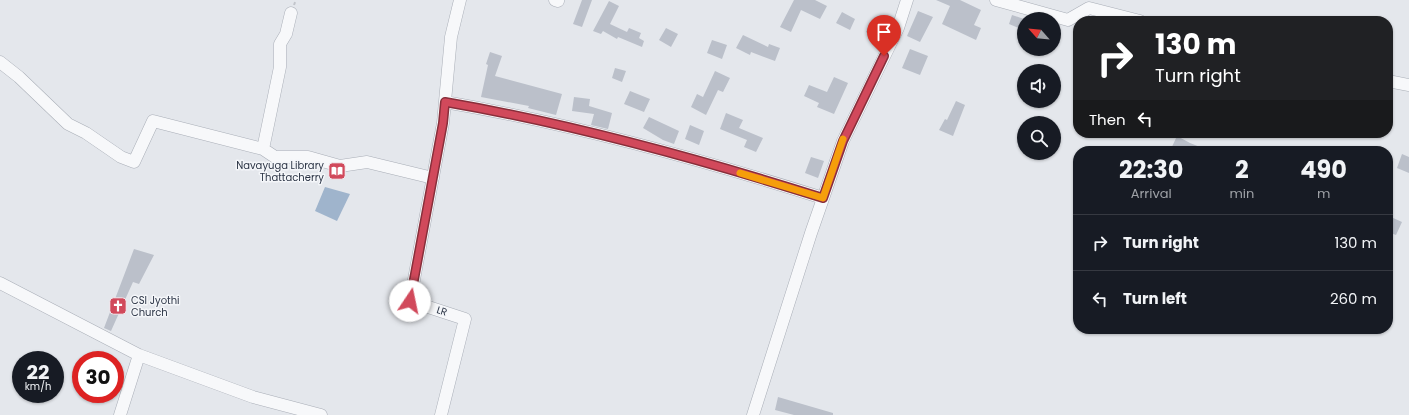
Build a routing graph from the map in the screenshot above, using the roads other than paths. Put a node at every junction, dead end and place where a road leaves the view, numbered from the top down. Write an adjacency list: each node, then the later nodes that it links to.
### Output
1 (460, 0): 11 (street, LR)
2 (907, 0): 14 (street)
3 (996, 0): 7 (street)
4 (291, 13): 12 (street)
5 (1075, 16): 6 (street)
6 (1120, 16)
7 (1073, 17)
8 (0, 62): 12 (street)
9 (1393, 82): 10 (street)
10 (1409, 85)
11 (445, 102): 13 (street, LR); 14 (street)
12 (263, 149): 13 (street)
13 (433, 178): 19 (street, LR)
14 (823, 198): 20 (street)
15 (0, 283): 16 (street)
16 (139, 355): 17 (street); 18 (street)
17 (120, 415)
18 (321, 415)
19 (441, 415)
20 (753, 415)

